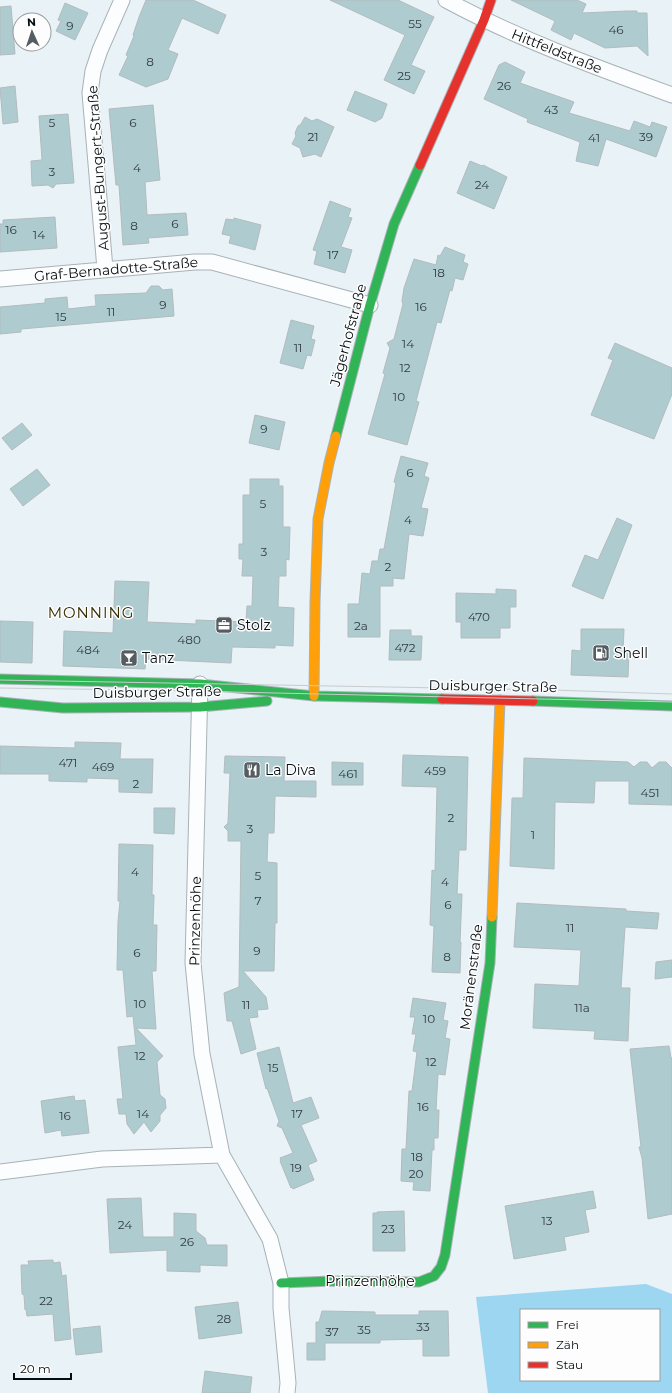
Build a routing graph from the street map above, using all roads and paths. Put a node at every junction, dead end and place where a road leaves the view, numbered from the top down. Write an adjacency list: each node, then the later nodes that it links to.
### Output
1 (122, 0): 6 (street, August-Bungert-Straße)
2 (446, 0): 4 (street, Hittfeldstraße)
3 (491, 0): 4 (street, Jägerhofstraße)
4 (484, 20): 5 (street, Hittfeldstraße); 8 (street, Jägerhofstraße)
5 (672, 94)
6 (105, 269): 7 (street, Graf-Bernadotte-Straße); 8 (street, Graf-Bernadotte-Straße)
7 (0, 279)
8 (370, 305): 11 (street, Jägerhofstraße)
9 (0, 679): 10 (street, Duisburger Straße)
10 (200, 684): 11 (street, Duisburger Straße); 15 (street, Prinzenhöhe)
11 (314, 696): 12 (street, Duisburger Straße); 15 (street, Duisburger Straße)
12 (500, 700): 14 (street, Duisburger Straße); 18 (street, Moränenstraße)
13 (0, 702): 15 (street, Duisburger Straße)
14 (672, 706)
15 (200, 707): 16 (street, Prinzenhöhe)
16 (222, 1155): 17 (street); 19 (street, Prinzenhöhe)
17 (0, 1172)
18 (445, 1255): 19 (street, Prinzenhöhe)
19 (281, 1283): 20 (street, Prinzenhöhe)
20 (287, 1393)

